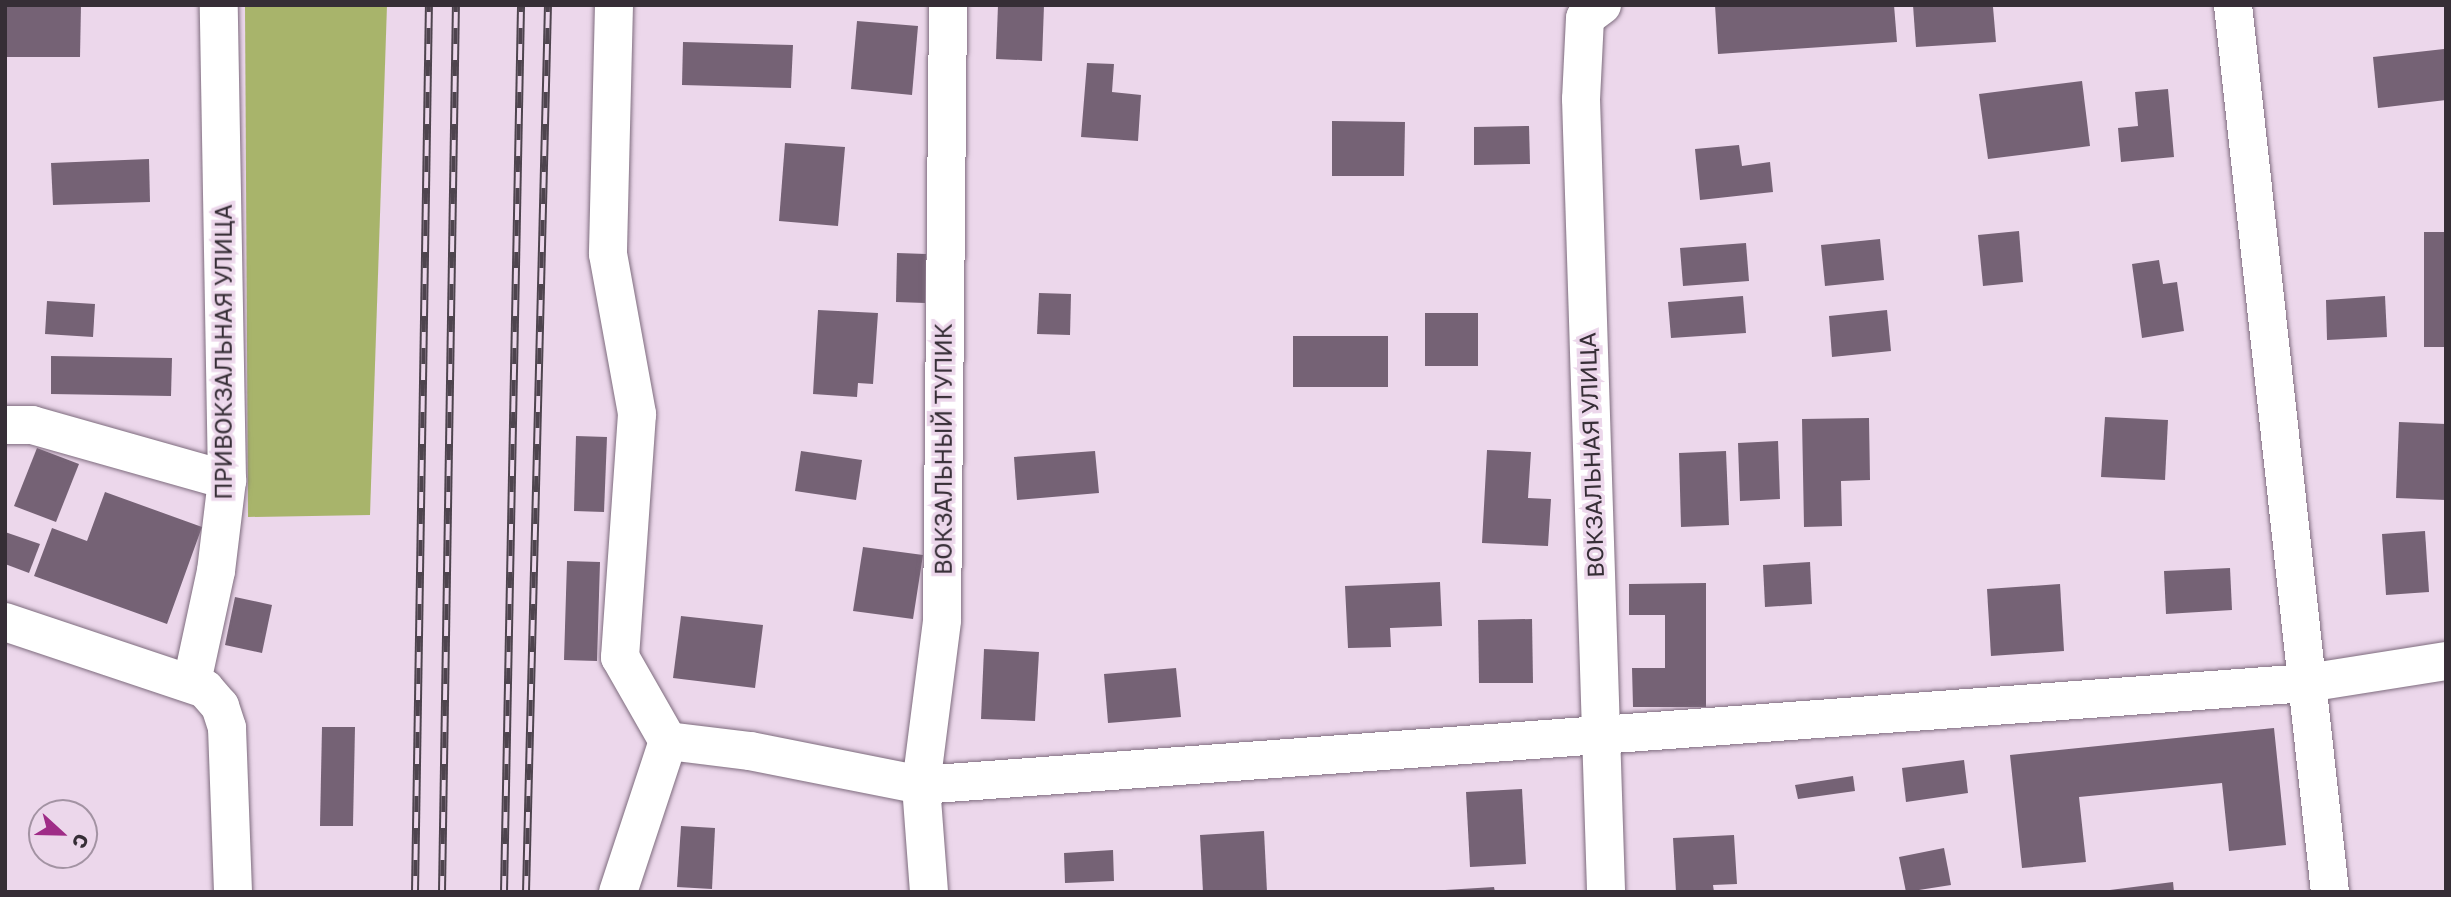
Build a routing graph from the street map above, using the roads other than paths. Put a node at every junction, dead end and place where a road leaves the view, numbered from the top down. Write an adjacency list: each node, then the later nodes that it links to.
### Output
1 (219, 5): 7 (street, ПРИВОКЗАЛЬНАЯ УЛИЦА)
2 (614, 5): 13 (street)
3 (948, 5): 14 (street, ВОКЗАЛЬНЫЙ ТУПИК)
4 (2234, 5): 11 (street)
5 (1594, 12): 12 (street, ВОКЗАЛЬНАЯ УЛИЦА)
6 (5, 425): 7 (street)
7 (227, 480): 10 (street, ПРИВОКЗАЛЬНАЯ УЛИЦА)
8 (5, 622): 10 (street)
9 (2446, 661): 11 (street)
10 (192, 681): 15 (street)
11 (2307, 683): 12 (street); 19 (street)
12 (1599, 738): 14 (street); 18 (street, ВОКЗАЛЬНАЯ УЛИЦА)
13 (668, 741): 14 (street); 16 (street)
14 (922, 785): 17 (street, ВОКЗАЛЬНЫЙ ТУПИК)
15 (233, 892)
16 (618, 892)
17 (929, 892)
18 (1605, 892)
19 (2330, 892)

